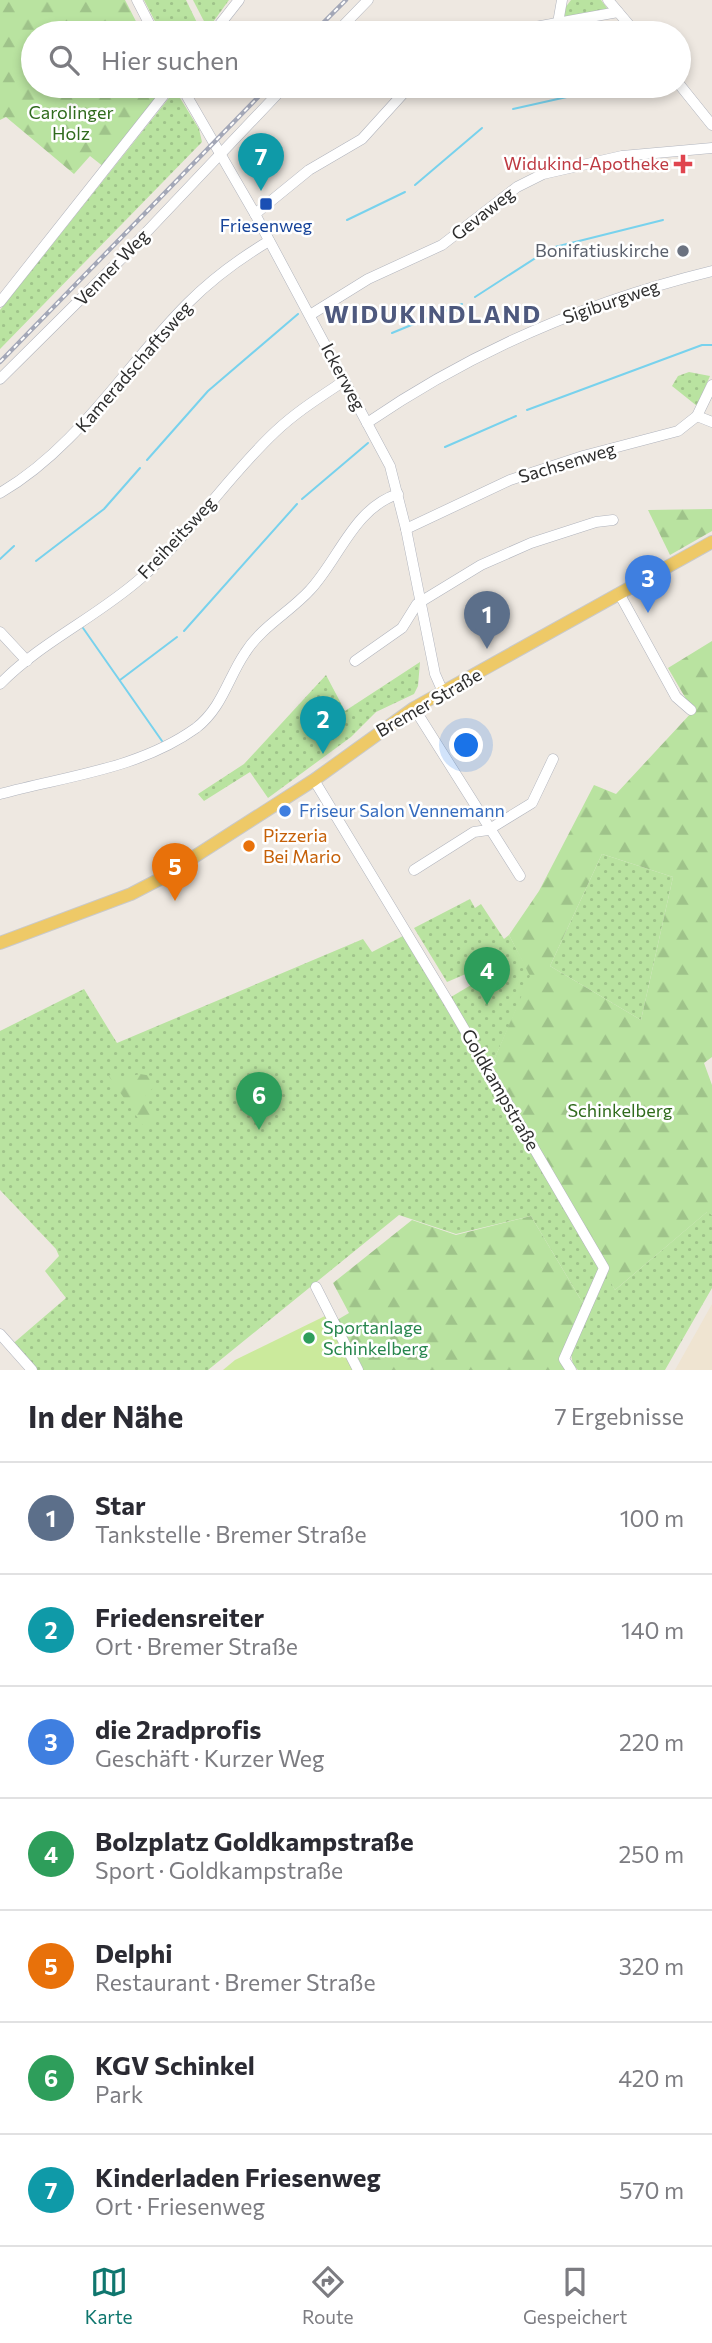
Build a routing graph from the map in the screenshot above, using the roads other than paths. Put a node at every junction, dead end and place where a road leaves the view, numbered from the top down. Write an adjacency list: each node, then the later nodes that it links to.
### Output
1 (137, 0): 7 (street)
2 (239, 0): 8 (street)
3 (368, 0): 9 (street)
4 (562, 0): 10 (street)
5 (608, 0): 6 (street)
6 (618, 12): 11 (street); 12 (street)
7 (148, 21)
8 (222, 21)
9 (348, 21)
10 (558, 21)
11 (569, 21)
12 (626, 21)
13 (162, 98): 24 (street)
14 (188, 98): 20 (street, Ickerweg)
15 (273, 98): 20 (street, Venner Weg)
16 (399, 98): 21 (street)
17 (690, 98): 18 (street)
18 (710, 122)
19 (712, 150): 25 (street, Gevaweg)
20 (220, 153): 21 (street, Ickerweg); 26 (street, Venner Weg)
21 (255, 214): 22 (street, Ickerweg)
22 (269, 241): 25 (street, Ickerweg); 32 (street, Kameradschaftsweg)
23 (712, 271): 31 (street, Sigiburgweg)
24 (0, 302)
25 (310, 315): 27 (street, Ickerweg)
26 (0, 379)
27 (344, 380): 31 (street, Ickerweg); 40 (street, Freiheitsweg)
28 (712, 385): 29 (street)
29 (697, 416): 30 (street); 35 (street, Sachsenweg)
30 (712, 422)
31 (367, 423): 33 (street, Ickerweg)
32 (0, 494)
33 (398, 494): 35 (street, Ickerweg); 48 (street)
34 (613, 520): 38 (street)
35 (406, 529): 38 (street, Ickerweg)
36 (712, 542): 37 (main road, Bremer Straße)
37 (620, 595): 43 (main road, Bremer Straße); 45 (street)
38 (421, 602): 41 (street); 43 (street, Ickerweg)
39 (0, 632): 40 (street)
40 (27, 661): 42 (street, Freiheitsweg)
41 (355, 662)
42 (0, 684)
43 (443, 692): 44 (main road, Bremer Straße)
44 (414, 708): 47 (main road, Bremer Straße); 49 (street)
45 (691, 710)
46 (553, 759): 49 (street)
47 (314, 780): 52 (main road, Bremer Straße); 57 (street, Goldkampstraße)
48 (0, 794)
49 (488, 830): 50 (street); 51 (street)
50 (414, 870)
51 (520, 877)
52 (0, 943)
53 (316, 1287): 56 (street)
54 (0, 1334): 55 (street)
55 (32, 1370)
56 (358, 1370)
57 (571, 1370)

